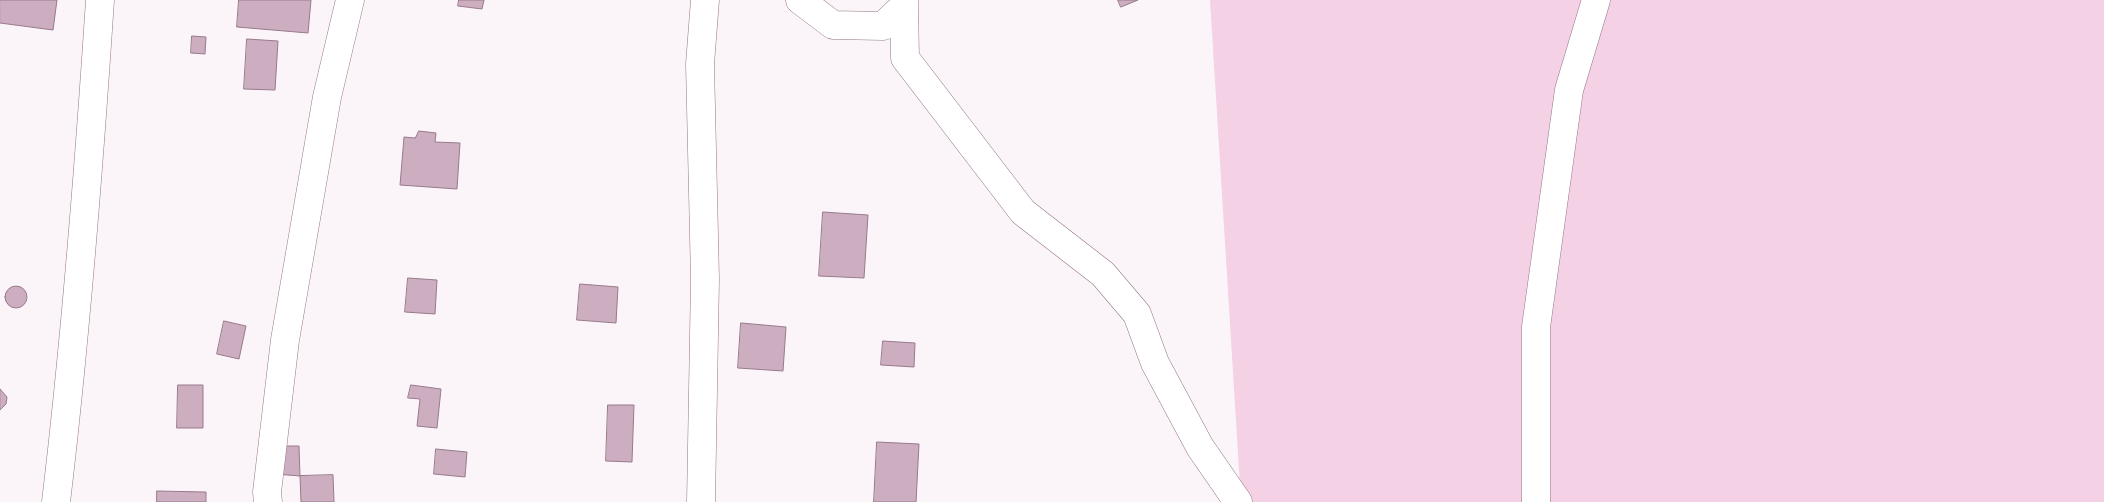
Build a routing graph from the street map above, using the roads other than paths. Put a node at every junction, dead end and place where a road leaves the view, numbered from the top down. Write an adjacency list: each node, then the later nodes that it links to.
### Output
1 (100, 0): 7 (street)
2 (350, 0): 8 (street)
3 (705, 0): 9 (street)
4 (800, 0): 6 (street)
5 (1596, 0): 11 (street)
6 (904, 3): 10 (street)
7 (56, 502)
8 (268, 502)
9 (701, 502)
10 (1238, 502)
11 (1536, 502)

